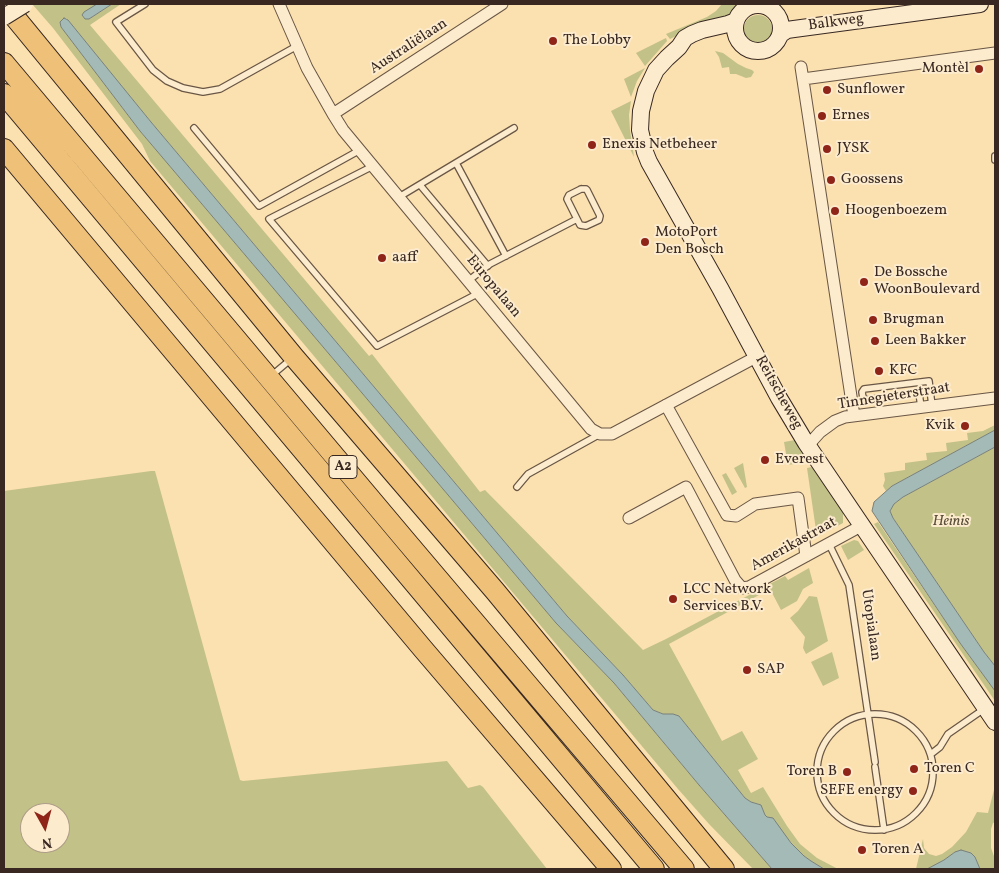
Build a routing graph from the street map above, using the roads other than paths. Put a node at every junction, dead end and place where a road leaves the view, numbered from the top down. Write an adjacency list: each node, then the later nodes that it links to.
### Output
1 (4, 4): 35 (highway, A2)
2 (25, 4): 10 (street, bridge)
3 (145, 4): 13 (lane)
4 (279, 4): 13 (street, Europalaan)
5 (502, 4): 18 (street, Australiëlaan)
6 (980, 4): 8 (street, Balkweg)
7 (747, 8): 9 (street); 12 (street); 14 (street, Reitscheweg)
8 (896, 10): 9 (street, Balkweg); 11 (street, Balkweg)
9 (778, 16): 11 (street)
10 (4, 17)
11 (780, 34): 12 (street)
12 (737, 38): 14 (street, Reitscheweg)
13 (297, 46): 18 (street, Europalaan)
14 (679, 47): 34 (street, Reitscheweg)
15 (995, 53): 40 (street)
16 (4, 63): 36 (highway, A2)
17 (4, 94): 57 (highway, A2)
18 (332, 114): 22 (street, Europalaan)
19 (194, 128): 22 (lane)
20 (514, 128): 25 (lane)
21 (4, 149): 52 (highway)
22 (360, 150): 26 (street, Europalaan)
23 (995, 156): 24 (lane)
24 (995, 160)
25 (456, 164): 27 (lane); 30 (lane)
26 (373, 166): 28 (street, Europalaan); 33 (lane)
27 (420, 185): 28 (lane); 31 (lane)
28 (399, 198): 32 (street, Europalaan)
29 (577, 220): 29 (lane); 30 (lane)
30 (506, 256): 31 (lane)
31 (488, 266): 32 (lane)
32 (468, 281): 33 (street, Europalaan)
33 (479, 293): 41 (street, Europalaan)
34 (758, 356): 38 (street); 42 (street, Reitscheweg)
35 (294, 357): 36 (lane); 53 (highway, A2)
36 (269, 378): 58 (highway, A2)
37 (995, 398): 39 (street, Tinnegieterstraat)
38 (666, 405): 41 (street); 47 (street)
39 (926, 406): 39 (lane); 40 (street, Tinnegieterstraat)
40 (854, 416): 42 (street, Tinnegieterstraat)
41 (600, 434): 43 (lane)
42 (806, 444): 45 (street, Reitscheweg)
43 (518, 487)
44 (629, 518): 47 (street, Amerikastraat)
45 (861, 526): 46 (street, Amerikastraat); 48 (street, Reitscheweg)
46 (829, 544): 47 (street, Amerikastraat); 49 (lane, Utopialaan)
47 (806, 556)
48 (986, 708): 50 (street, Reitscheweg); 51 (lane)
49 (868, 715): 51 (lane); 54 (lane, Utopialaan); 54 (lane)
50 (995, 722)
51 (931, 754): 54 (lane)
52 (570, 820): 55 (highway); 56 (highway)
53 (685, 823): 59 (highway, A2); 60 (highway, A2)
54 (884, 830)
55 (601, 869)
56 (611, 869)
57 (654, 869)
58 (684, 869)
59 (724, 869)
60 (736, 869)

